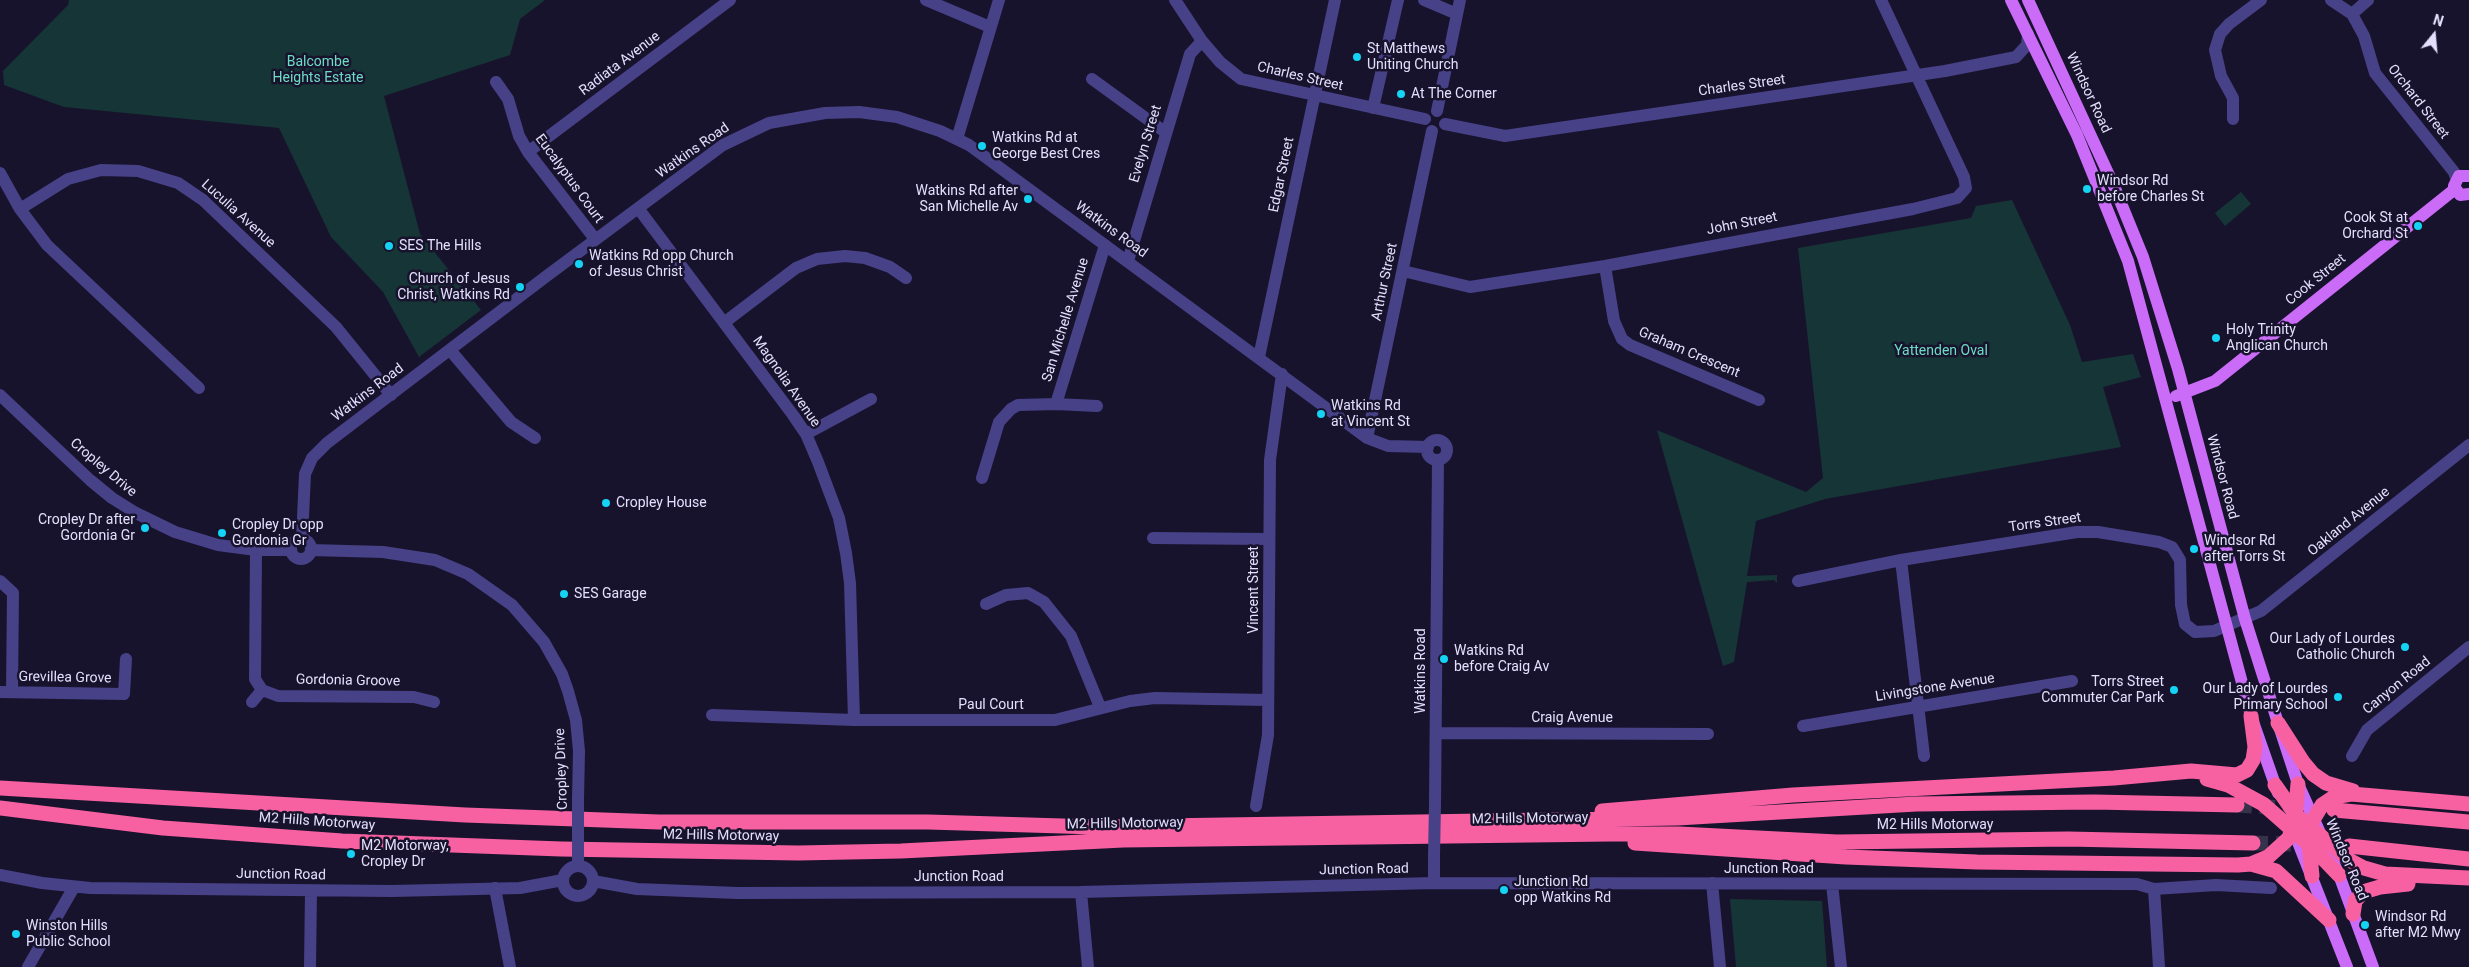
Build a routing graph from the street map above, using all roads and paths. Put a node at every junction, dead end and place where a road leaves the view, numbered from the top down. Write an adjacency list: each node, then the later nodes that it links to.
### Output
1 (730, 0): 32 (street, Radiata Avenue)
2 (926, 0): 17 (street)
3 (999, 0): 17 (street)
4 (1175, 0): 19 (street, Charles Street)
5 (1335, 0): 23 (street, Edgar Street)
6 (1398, 0): 24 (street)
7 (1424, 0): 15 (street)
8 (1460, 0): 15 (street)
9 (1881, 0): 20 (street)
10 (2011, 0): 18 (main road, Windsor Road)
11 (2028, 0): 49 (main road, Windsor Road)
12 (2261, 0): 27 (street)
13 (2331, 0): 16 (street)
14 (2368, 0): 16 (street)
15 (1458, 14): 25 (street)
16 (2352, 14): 34 (street, Orchard Street)
17 (990, 27): 31 (street)
18 (2028, 34): 20 (street, Charles Street); 53 (main road, Windsor Road)
19 (1202, 41): 23 (street, Charles Street); 30 (street, Evelyn Street)
20 (1918, 78): 28 (street, Charles Street); 41 (street, John Street)
21 (1092, 79): 30 (street)
22 (496, 82): 32 (street, Eucalyptus Court)
23 (1314, 96): 24 (street, Charles Street); 46 (street, Edgar Street)
24 (1373, 108): 26 (street, Charles Street)
25 (1437, 111): 26 (street); 28 (street)
26 (1425, 119): 29 (street)
27 (2233, 119)
28 (1445, 124): 29 (street)
29 (1432, 131): 42 (street, Arthur Street)
30 (1166, 132): 40 (street, Evelyn Street)
31 (956, 139): 36 (street, Watkins Road); 39 (street, Watkins Road)
32 (528, 152): 38 (street, Eucalyptus Court)
33 (0, 173): 37 (street)
34 (2460, 181): 35 (main road); 49 (main road, Cook Street)
35 (2469, 194)
36 (638, 208): 38 (street, Watkins Road); 44 (street, Magnolia Avenue)
37 (20, 209): 48 (street); 51 (street, Luculia Avenue)
38 (595, 239): 45 (street, Watkins Road)
39 (1105, 244): 40 (street, Watkins Road); 55 (street, San Michelle Avenue)
40 (1128, 261): 46 (street, Watkins Road)
41 (1605, 266): 42 (street, John Street); 54 (street, Graham Crescent)
42 (1403, 271): 59 (street, Arthur Street)
43 (906, 278): 44 (street)
44 (725, 322): 57 (street, Magnolia Avenue)
45 (450, 350): 51 (street, Watkins Road); 58 (street)
46 (1259, 357): 47 (street, Watkins Road)
47 (1282, 374): 59 (street, Watkins Road); 64 (street, Vincent Street)
48 (199, 388)
49 (2184, 394): 53 (main road, Cook Street); 72 (main road, Windsor Road)
50 (0, 395): 65 (street, Cropley Drive)
51 (391, 395): 63 (street, Watkins Road)
52 (872, 399): 57 (street)
53 (2166, 399): 73 (main road, Windsor Road)
54 (1759, 400)
55 (1056, 404): 56 (street); 61 (street)
56 (1097, 406)
57 (806, 434): 86 (street, Magnolia Avenue)
58 (535, 438)
59 (1367, 438): 89 (street, Watkins Road)
60 (2469, 445): 72 (street, Oakland Avenue)
61 (982, 478)
62 (1153, 538): 64 (street)
63 (302, 539): 66 (street); 67 (street)
64 (1269, 539): 79 (street, Vincent Street)
65 (256, 550): 66 (street, Cropley Drive); 77 (street)
66 (292, 550): 67 (street)
67 (311, 550): 112 (street, Cropley Drive, bridge)
68 (1901, 560): 70 (street, Torrs Street); 73 (street, Torrs Street); 82 (street)
69 (0, 581): 78 (street)
70 (1798, 581)
71 (986, 604): 83 (street)
72 (2245, 619): 73 (street, Oakland Avenue); 87 (main road, Windsor Road)
73 (2226, 625): 85 (main road, Windsor Road)
74 (2469, 647): 92 (street, Canyon Road)
75 (126, 659): 78 (street, Grevillea Grove)
76 (2072, 681): 82 (street, Livingstone Avenue)
77 (262, 690): 80 (street); 81 (street, Gordonia Groove)
78 (6, 692)
79 (1268, 700): 83 (street, Paul Court); 99 (street, Vincent Street)
80 (252, 702)
81 (434, 702)
82 (1918, 705): 88 (street, Livingstone Avenue); 91 (street)
83 (1100, 707): 86 (street, Paul Court)
84 (712, 715): 86 (street, Paul Court)
85 (2251, 716): 93 (highway); 95 (main road, Windsor Road)
86 (854, 720)
87 (2278, 723): 94 (main road, Windsor Road); 97 (highway)
88 (1803, 726)
89 (1436, 733): 90 (street, Craig Avenue); 120 (street, Watkins Road, bridge)
90 (1708, 734)
91 (1924, 756)
92 (2352, 756)
93 (2153, 775): 103 (highway); 104 (highway)
94 (2298, 784): 104 (highway); 106 (main road, Windsor Road)
95 (2275, 785): 104 (highway)
96 (0, 788): 103 (highway, M2 Hills Motorway)
97 (2390, 797): 98 (highway); 106 (highway)
98 (2469, 804)
99 (1256, 806)
100 (2237, 806): 103 (highway, M2 Hills Motorway)
101 (0, 808): 107 (highway, M2 Hills Motorway)
102 (2334, 810): 105 (highway)
103 (1499, 822)
104 (2294, 822): 106 (highway); 111 (highway); 115 (main road)
105 (2469, 822)
106 (2313, 832): 114 (highway); 115 (highway); 116 (highway)
107 (1466, 836): 108 (highway, M2 Hills Motorway); 111 (highway)
108 (2253, 843)
109 (2349, 846): 110 (highway)
110 (2469, 859)
111 (2251, 864): 130 (highway)
112 (578, 866): 117 (street); 118 (street)
113 (0, 875): 123 (street, Junction Road)
114 (2339, 875): 129 (main road, Windsor Road)
115 (2312, 876): 130 (main road)
116 (2469, 878)
117 (563, 880): 118 (street); 124 (street, Junction Road)
118 (593, 881): 128 (street, Junction Road)
119 (2469, 882): 129 (highway)
120 (1434, 883): 121 (street, Junction Road); 128 (street, Junction Road)
121 (1712, 883): 122 (street, Junction Road); 135 (street)
122 (1832, 884): 126 (street, Junction Road); 136 (street)
123 (74, 887): 127 (street, Junction Road); 131 (street)
124 (495, 888): 127 (street, Junction Road); 133 (street)
125 (2271, 888): 126 (street)
126 (2154, 889): 137 (street)
127 (311, 891): 132 (street)
128 (1082, 892): 134 (street)
129 (2353, 914): 139 (main road, Windsor Road)
130 (2328, 920): 138 (main road)
131 (28, 967)
132 (310, 967)
133 (510, 967)
134 (1088, 967)
135 (1720, 967)
136 (1841, 967)
137 (2159, 967)
138 (2347, 967)
139 (2374, 967)

